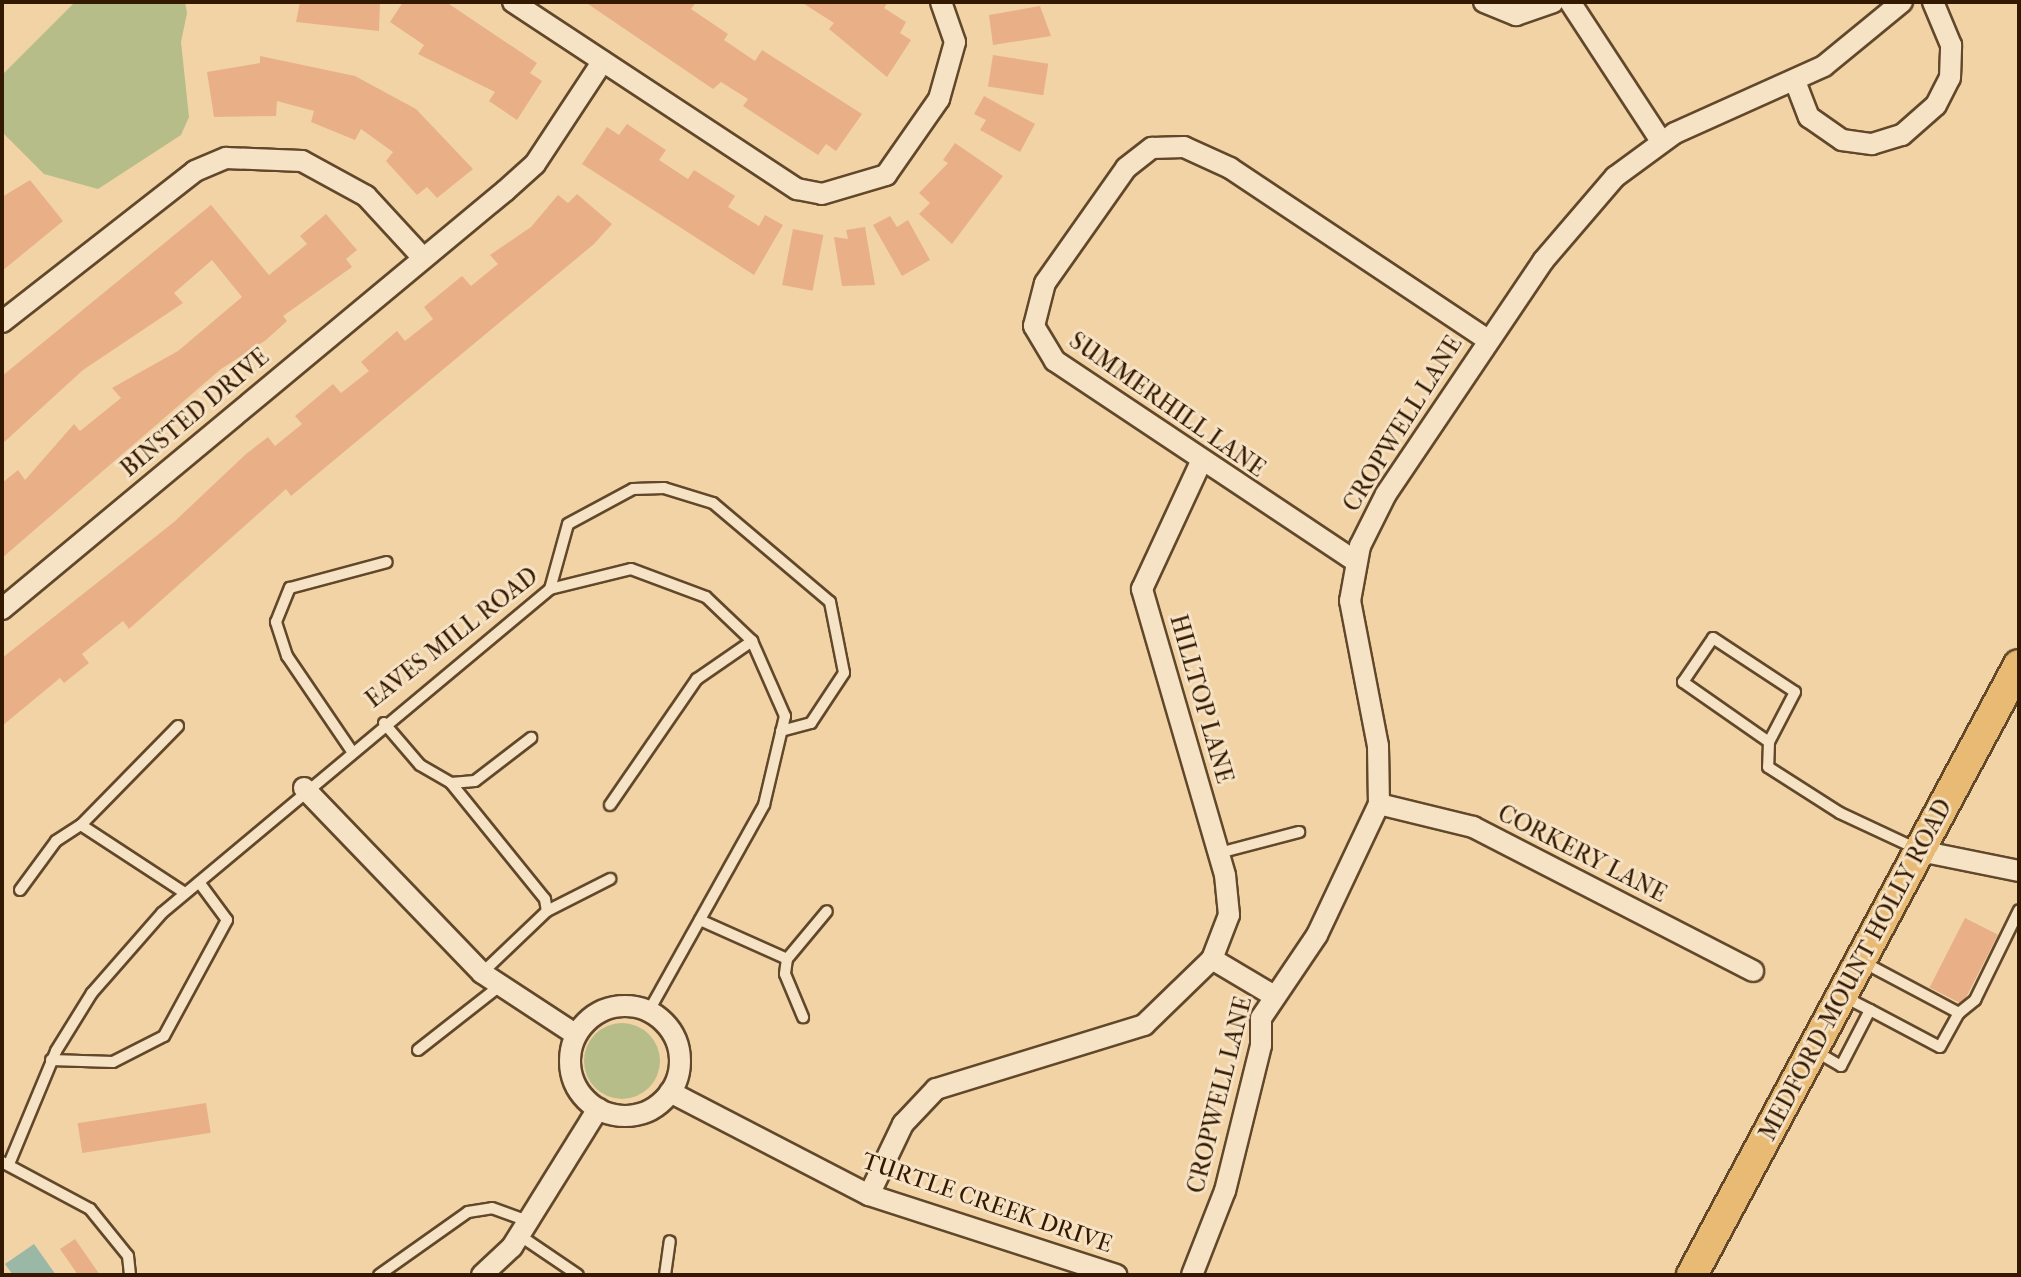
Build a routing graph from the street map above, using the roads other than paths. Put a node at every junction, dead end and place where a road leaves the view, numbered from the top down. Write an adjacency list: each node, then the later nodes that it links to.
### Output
1 (513, 2): 8 (street)
2 (941, 2): 8 (street)
3 (1484, 2): 4 (street)
4 (1553, 2)
5 (1570, 2): 10 (street)
6 (1902, 2): 9 (street, CROPWELL LANE)
7 (1933, 2): 9 (street)
8 (603, 61): 11 (street, BINSTED DRIVE)
9 (1795, 81): 10 (street, CROPWELL LANE)
10 (1661, 141): 13 (street, CROPWELL LANE)
11 (422, 257): 12 (street); 18 (street, BINSTED DRIVE)
12 (2, 322)
13 (1488, 340): 14 (street, SUMMERHILL LANE); 15 (street, CROPWELL LANE)
14 (1201, 462): 15 (street, SUMMERHILL LANE); 34 (street, HILLTOP LANE)
15 (1355, 561): 29 (street, CROPWELL LANE)
16 (387, 562): 26 (lane)
17 (550, 589): 19 (lane, EAVES MILL ROAD); 21 (lane, EAVES MILL ROAD); 23 (lane)
18 (2, 609)
19 (752, 641): 23 (lane, EAVES MILL ROAD); 30 (lane)
20 (2019, 665): 33 (main road, MEDFORD-MOUNT HOLLY ROAD)
21 (384, 723): 26 (lane, EAVES MILL ROAD); 27 (lane)
22 (178, 726): 31 (lane)
23 (781, 731): 43 (lane, EAVES MILL ROAD)
24 (531, 738): 27 (lane)
25 (1769, 742): 25 (lane); 33 (lane)
26 (351, 750): 28 (lane, EAVES MILL ROAD)
27 (451, 783): 41 (lane)
28 (304, 788): 37 (lane, EAVES MILL ROAD); 48 (street)
29 (1379, 804): 47 (street, CORKERY LANE); 50 (street, CROPWELL LANE)
30 (610, 805)
31 (81, 825): 38 (lane); 39 (lane)
32 (1299, 832): 34 (lane)
33 (1920, 851): 35 (street); 46 (main road, MEDFORD-MOUNT HOLLY ROAD)
34 (1219, 853): 45 (street, HILLTOP LANE)
35 (2019, 871)
36 (610, 879): 41 (lane)
37 (199, 882): 39 (lane, EAVES MILL ROAD); 59 (lane)
38 (20, 890)
39 (185, 893): 59 (lane, EAVES MILL ROAD)
40 (2019, 910): 54 (lane)
41 (547, 911): 48 (lane)
42 (827, 911): 44 (lane)
43 (700, 920): 44 (lane); 53 (lane, EAVES MILL ROAD)
44 (787, 959): 55 (lane)
45 (1212, 959): 50 (street); 63 (street, HILLTOP LANE)
46 (1860, 960): 51 (main road, MEDFORD-MOUNT HOLLY ROAD); 54 (lane)
47 (1753, 971)
48 (482, 973): 49 (street)
49 (501, 985): 56 (street); 57 (lane)
50 (1271, 994): 72 (street, CROPWELL LANE)
51 (1840, 995): 52 (lane); 58 (main road, MEDFORD-MOUNT HOLLY ROAD)
52 (1870, 1010): 54 (lane); 58 (lane)
53 (649, 1011): 56 (street); 60 (street)
54 (1959, 1013)
55 (803, 1017)
56 (575, 1034): 61 (street)
57 (418, 1050)
58 (1812, 1050): 73 (main road, MEDFORD-MOUNT HOLLY ROAD)
59 (51, 1060): 62 (lane, EAVES MILL ROAD)
60 (670, 1092): 61 (street); 63 (street, TURTLE CREEK DRIVE)
61 (598, 1109): 64 (street)
62 (6, 1163): 66 (lane)
63 (869, 1195): 71 (street, TURTLE CREEK DRIVE)
64 (524, 1228): 67 (lane); 68 (street); 69 (lane)
65 (670, 1241): 70 (lane)
66 (130, 1275)
67 (379, 1275)
68 (482, 1275)
69 (578, 1275)
70 (665, 1275)
71 (1116, 1275)
72 (1192, 1275)
73 (1692, 1275)

